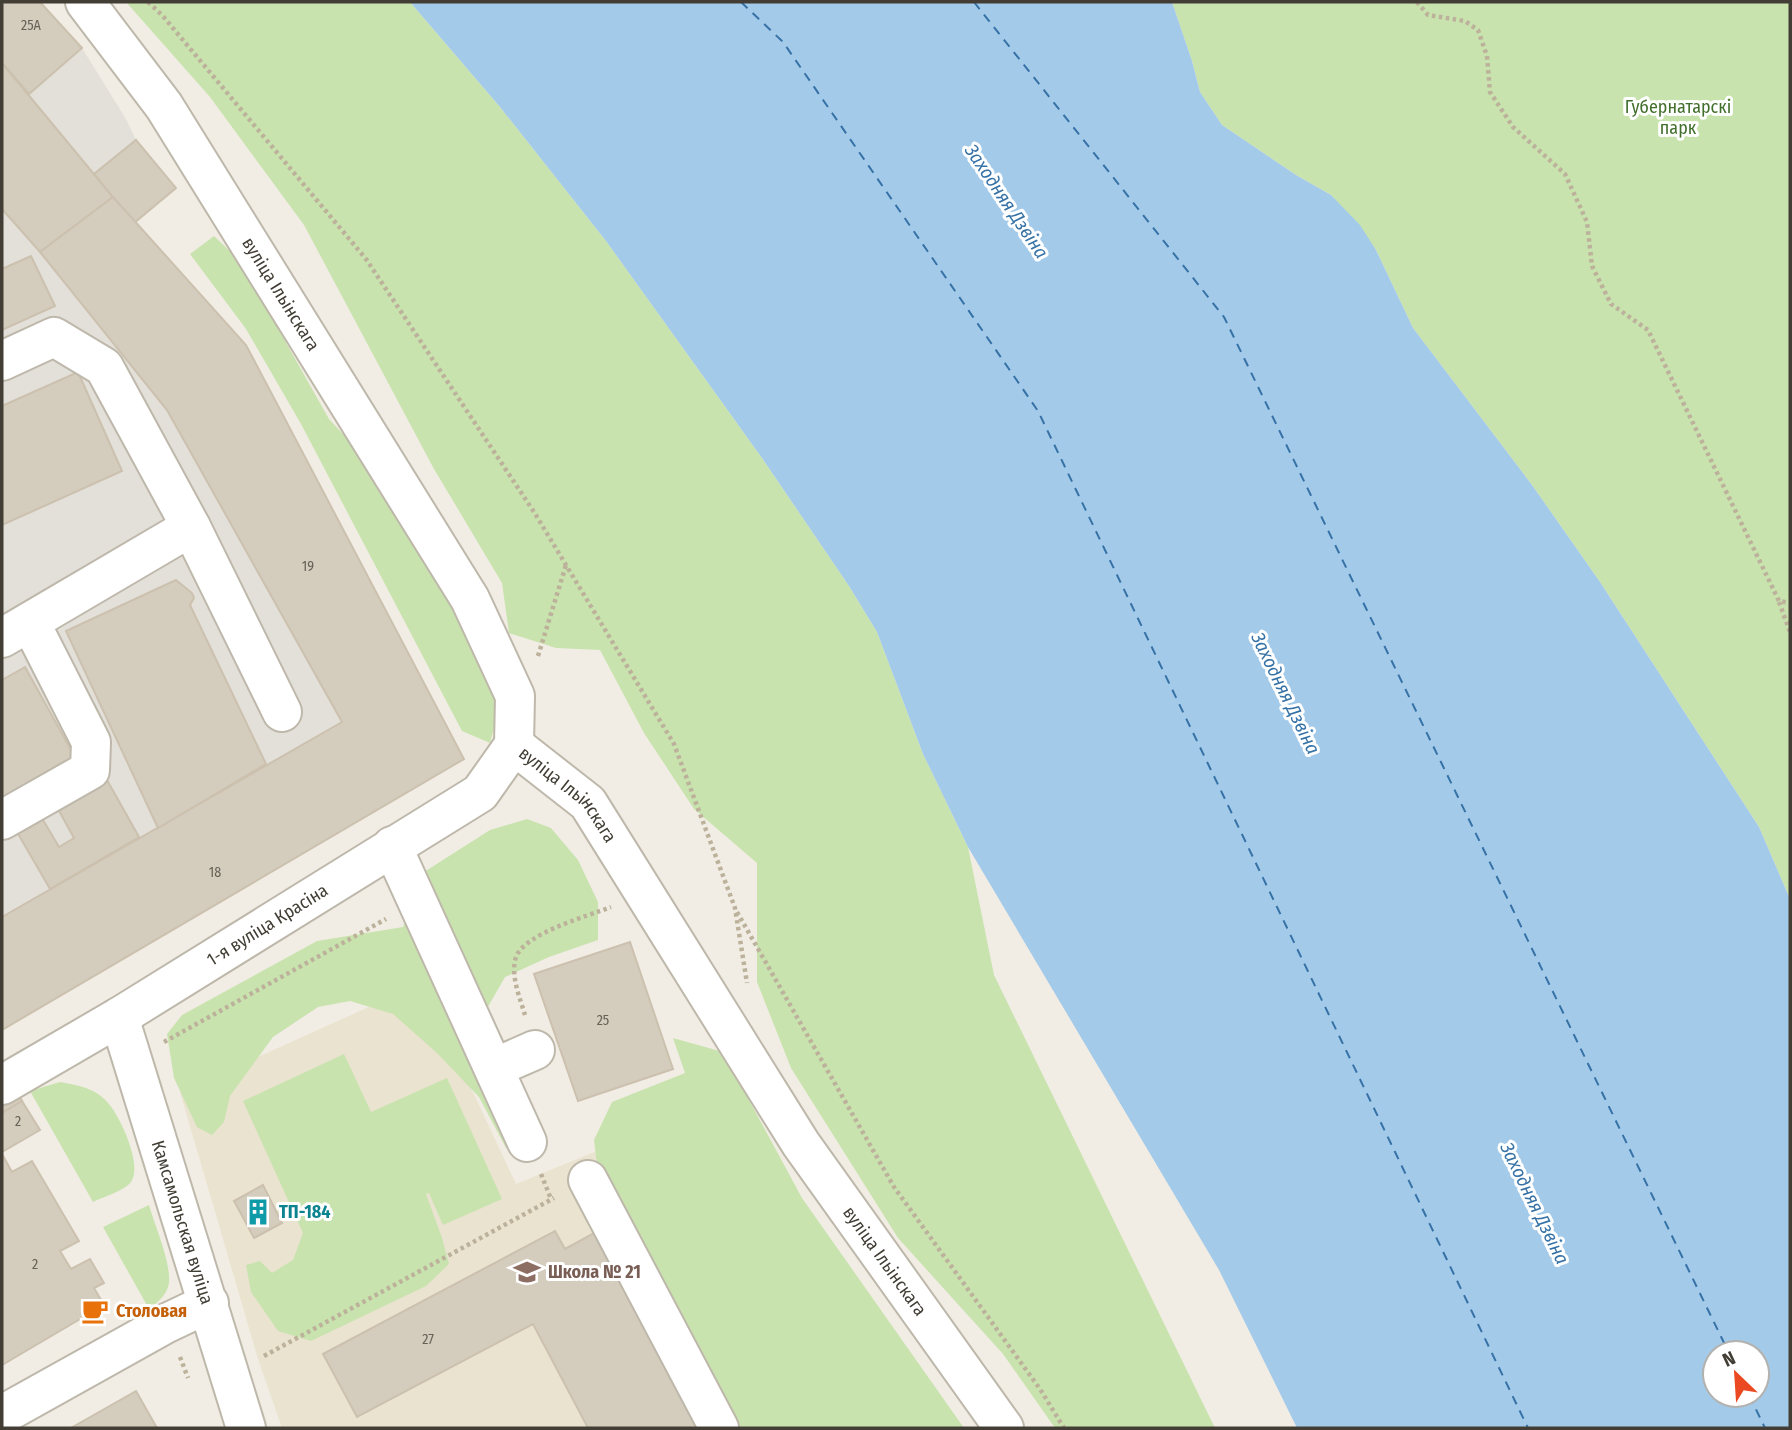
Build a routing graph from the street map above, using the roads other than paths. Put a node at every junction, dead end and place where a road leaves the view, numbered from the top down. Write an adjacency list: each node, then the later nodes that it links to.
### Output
1 (85, 2): 6 (street, вуліца Ільінскага)
2 (2, 361): 3 (street)
3 (191, 527): 4 (street); 5 (street)
4 (16, 630): 7 (street)
5 (282, 712)
6 (514, 745): 8 (street, 1-я вуліца Красіна); 19 (street, вуліца Ільінскага)
7 (2, 820)
8 (392, 846): 9 (street, 1-я вуліца Красіна); 11 (street)
9 (119, 1017): 12 (street, 1-я вуліца Красіна); 15 (street, Камсамольская вуліца)
10 (535, 1049): 11 (street)
11 (494, 1068): 13 (street)
12 (2, 1085)
13 (527, 1142)
14 (588, 1180): 18 (street)
15 (209, 1303): 16 (street); 17 (street, Камсамольская вуліца)
16 (2, 1415)
17 (246, 1428)
18 (719, 1428)
19 (1004, 1428)

